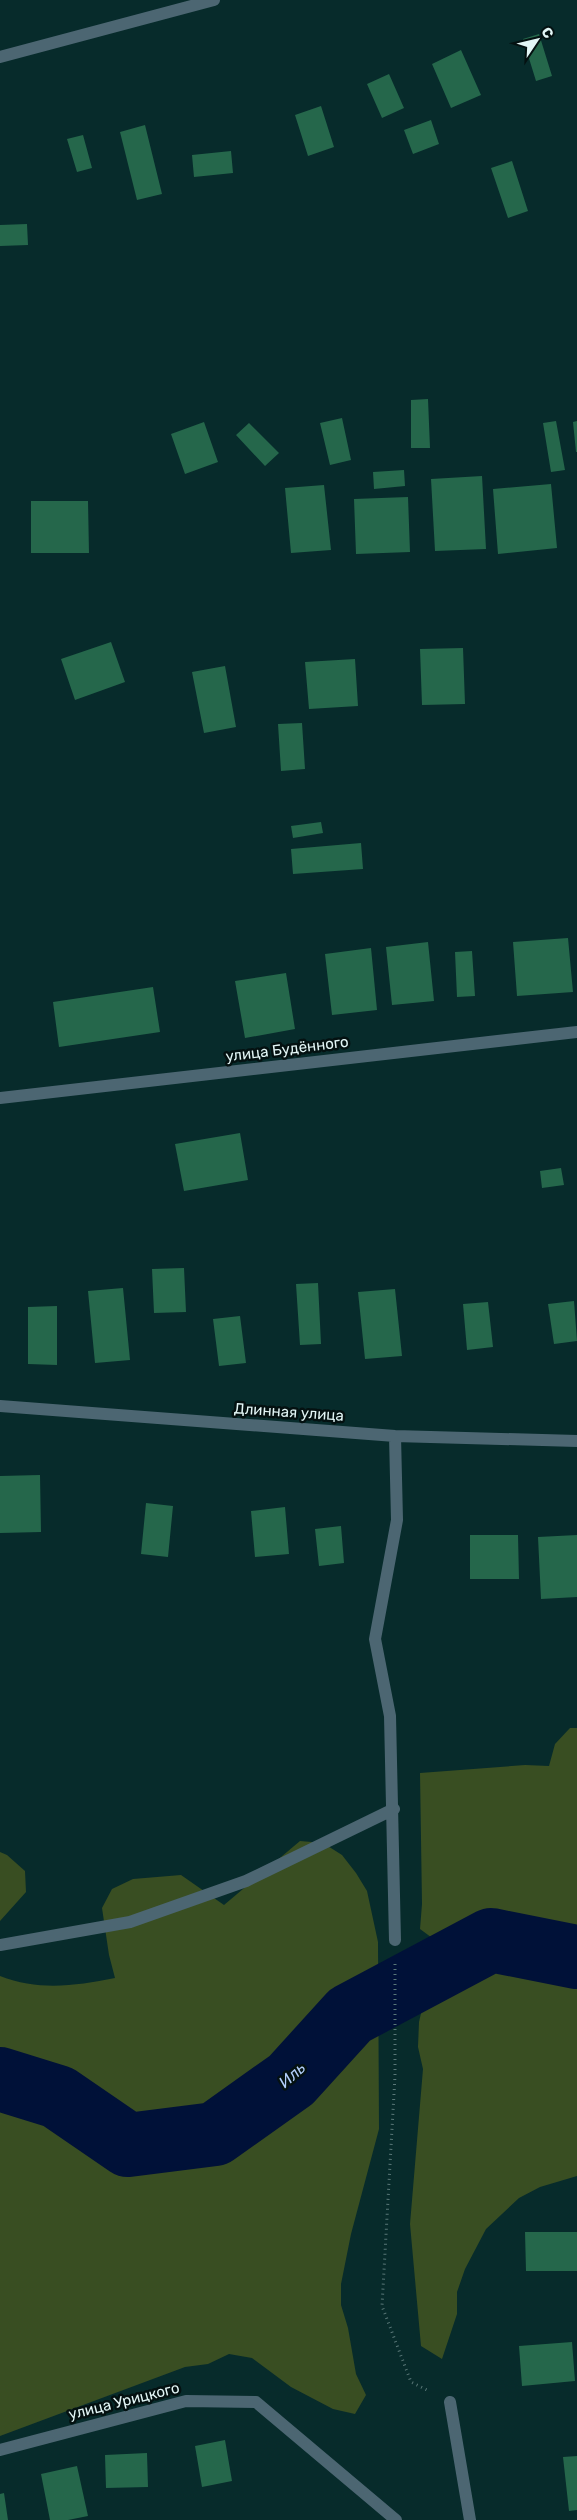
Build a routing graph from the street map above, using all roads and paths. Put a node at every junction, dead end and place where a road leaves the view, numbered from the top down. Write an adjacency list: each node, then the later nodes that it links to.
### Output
1 (214, 0): 2 (street)
2 (0, 57)
3 (577, 1032): 4 (street, улица Будённого)
4 (0, 1098)
5 (0, 1406): 6 (street, Длинная улица)
6 (394, 1436): 7 (street, Длинная улица); 8 (street)
7 (577, 1441)
8 (394, 1809): 9 (street); 10 (street)
9 (395, 1940): 11 (path)
10 (0, 1945)
11 (450, 2402): 14 (street)
12 (0, 2450): 13 (street, улица Урицкого)
13 (396, 2520)
14 (470, 2520)

